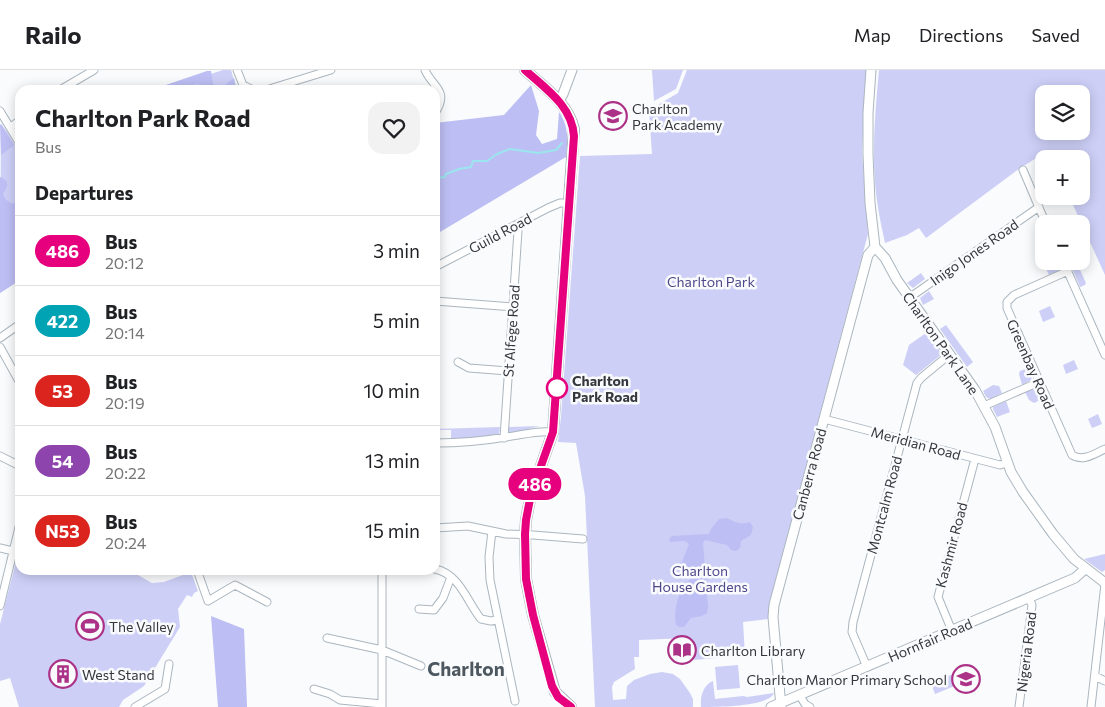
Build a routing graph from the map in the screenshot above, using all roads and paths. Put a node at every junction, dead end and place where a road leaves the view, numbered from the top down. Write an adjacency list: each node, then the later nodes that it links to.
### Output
1 (94, 70): 8 (street)
2 (237, 70): 9 (street)
3 (331, 70): 10 (street)
4 (425, 70): 11 (street)
5 (525, 70): 12 (main road)
6 (572, 70): 12 (street)
7 (871, 70): 22 (street)
8 (68, 85)
9 (245, 85)
10 (282, 85)
11 (436, 85)
12 (559, 101): 18 (main road)
13 (0, 111): 15 (street)
14 (15, 124): 15 (street)
15 (11, 128): 16 (street)
16 (15, 135)
17 (1022, 170): 19 (street)
18 (569, 203): 21 (street, Guild Road); 39 (main road)
19 (1039, 207): 20 (street); 25 (street, Inigo Jones Road)
20 (1042, 215)
21 (516, 225): 23 (street, Guild Road); 27 (street, St Alfege Road)
22 (875, 247): 25 (street, Charlton Park Lane); 38 (street, Canberra Road)
23 (440, 264)
24 (1068, 271): 32 (street); 36 (street, Greenbay Road)
25 (909, 298): 31 (street, Charlton Park Lane)
26 (440, 301): 27 (street)
27 (513, 307): 34 (street, St Alfege Road)
28 (15, 328): 29 (street)
29 (0, 338)
30 (0, 347): 35 (street)
31 (950, 354): 37 (street, Charlton Park Lane); 41 (street, Montcalm Road)
32 (1105, 355)
33 (458, 362): 34 (street)
34 (508, 371): 40 (street, St Alfege Road)
35 (15, 374)
36 (1039, 382): 37 (street); 43 (street, Greenbay Road)
37 (984, 406): 46 (street, Charlton Park Lane)
38 (824, 419): 41 (street, Meridian Road); 77 (street, Canberra Road)
39 (553, 432): 40 (street); 50 (main road)
40 (504, 438): 42 (street)
41 (902, 439): 45 (street, Meridian Road); 71 (street, Montcalm Road)
42 (440, 443)
43 (1105, 449)
44 (0, 456): 47 (street)
45 (975, 458): 46 (street, Meridian Road); 66 (street, Kashmir Road)
46 (1007, 463): 55 (street, Charlton Park Lane)
47 (15, 464)
48 (440, 528): 49 (street)
49 (492, 531): 50 (street); 65 (street)
50 (525, 534): 51 (street); 80 (main road)
51 (583, 539)
52 (15, 546): 54 (street)
53 (0, 548): 54 (street)
54 (14, 551): 63 (street)
55 (1085, 569): 60 (street, Charlton Park Lane); 61 (street, Hornfair Road)
56 (440, 570): 59 (street)
57 (199, 575): 62 (street)
58 (382, 575): 68 (street)
59 (451, 577): 64 (street); 65 (street)
60 (1105, 584): 72 (street)
61 (1029, 598): 66 (street, Hornfair Road); 83 (street, Nigeria Road)
62 (267, 602)
63 (0, 606)
64 (419, 609)
65 (498, 620): 76 (street)
66 (952, 631): 71 (street, Hornfair Road)
67 (327, 638): 68 (street)
68 (382, 650): 70 (street); 78 (street)
69 (169, 664): 79 (street)
70 (421, 666)
71 (868, 667): 75 (street, Hornfair Road)
72 (1095, 676): 73 (street); 84 (street)
73 (1105, 681)
74 (314, 689): 78 (street)
75 (800, 696): 77 (street, Hornfair Road); 82 (street)
76 (515, 701)
77 (781, 705): 81 (street, Hornfair Road)
78 (382, 706)
79 (135, 707)
80 (571, 707)
81 (771, 707)
82 (810, 707)
83 (1019, 707)
84 (1091, 707)

